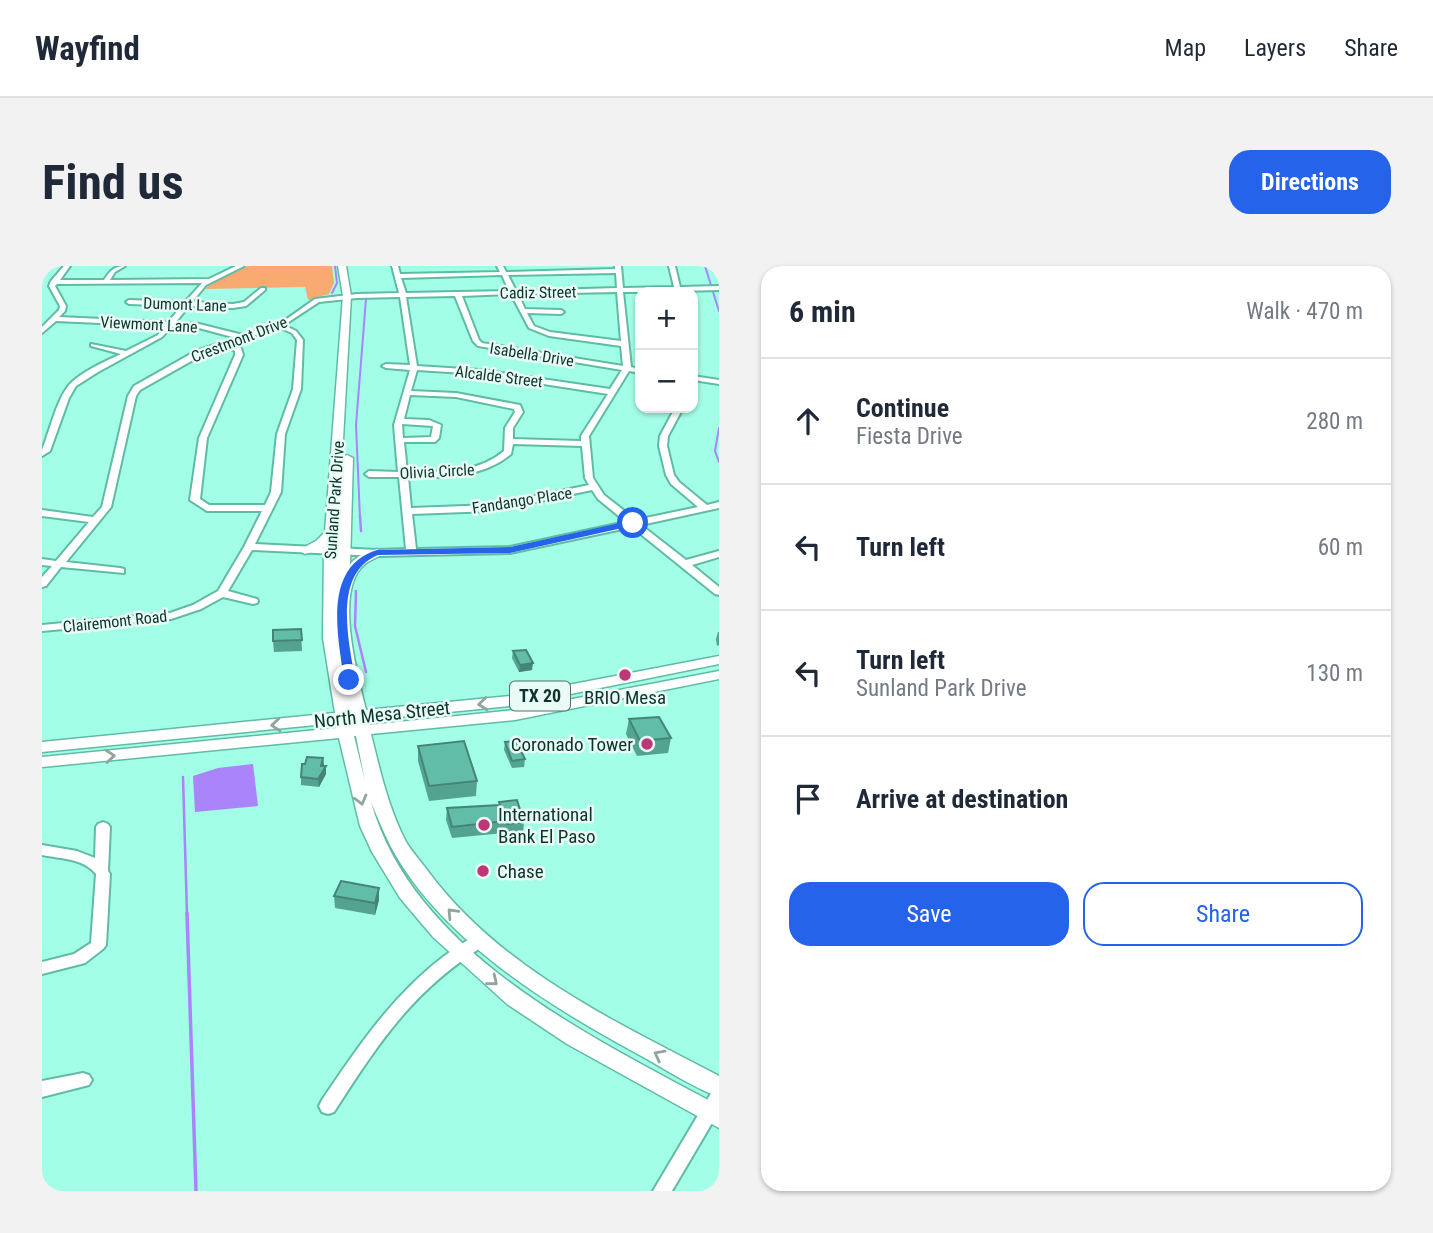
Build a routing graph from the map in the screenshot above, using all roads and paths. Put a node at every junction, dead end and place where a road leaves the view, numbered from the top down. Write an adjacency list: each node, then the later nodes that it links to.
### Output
1 (67, 266): 15 (street)
2 (122, 266): 13 (street)
3 (241, 266): 14 (street)
4 (342, 266): 24 (main road, Sunland Park Drive)
5 (351, 266): 24 (main road, Sunland Park Drive)
6 (395, 266): 12 (street)
7 (447, 266): 11 (street)
8 (672, 266): 16 (street)
9 (618, 268): 10 (street); 18 (street)
10 (502, 270): 11 (street); 20 (street)
11 (451, 274): 12 (street)
12 (398, 275): 22 (street)
13 (106, 281): 14 (street); 15 (street)
14 (208, 281): 26 (street)
15 (53, 282): 29 (street)
16 (677, 287)
17 (263, 289): 26 (street, Dumont Lane)
18 (620, 290): 19 (street, Cadiz Street); 20 (street, Cadiz Street); 35 (street)
19 (635, 290)
20 (513, 292): 21 (street, Cadiz Street); 27 (street)
21 (458, 294): 22 (street, Cadiz Street); 40 (street, Isabella Drive)
22 (403, 295): 24 (street, Cadiz Street); 39 (street)
23 (330, 298): 24 (main road); 31 (street, Crestmont Drive)
24 (350, 298): 62 (main road, Sunland Park Drive)
25 (129, 302): 26 (street, Dumont Lane)
26 (186, 304): 30 (street)
27 (523, 311): 28 (street); 35 (street)
28 (561, 312)
29 (54, 320): 30 (street, Viewmont Lane); 32 (street)
30 (170, 325): 33 (street, Viewmont Lane); 37 (street)
31 (278, 325): 33 (street, Crestmont Drive); 57 (street)
32 (42, 331)
33 (243, 337): 34 (street, Crestmont Drive)
34 (223, 343): 57 (street); 60 (street, Crestmont Drive)
35 (625, 344): 40 (street)
36 (93, 345): 37 (street)
37 (127, 353): 51 (street)
38 (386, 366): 39 (street, Alcalde Street)
39 (414, 368): 44 (street, Alcalde Street); 45 (street)
40 (627, 369): 41 (street, Isabella Drive); 44 (street)
41 (635, 370)
42 (698, 378): 43 (street)
43 (719, 382)
44 (612, 392): 50 (street)
45 (407, 393): 47 (street); 49 (street, Olivia Circle)
46 (676, 413): 56 (street)
47 (399, 421): 48 (street); 48 (street)
48 (400, 440): 53 (street)
49 (509, 441): 50 (street); 53 (street, Olivia Circle)
50 (585, 444): 54 (street)
51 (42, 453)
52 (369, 474): 53 (street, Olivia Circle)
53 (403, 474): 58 (street)
54 (594, 487): 58 (street, Fandango Place); 61 (street)
55 (719, 505): 56 (street)
56 (705, 507): 61 (street)
57 (269, 508): 63 (street)
58 (407, 511): 65 (street)
59 (42, 513): 60 (street)
60 (96, 520): 70 (street, Crestmont Drive)
61 (633, 523): 65 (street); 71 (street)
62 (338, 531): 64 (main road); 66 (main road); 68 (main road, Sunland Park Drive)
63 (249, 547): 64 (street); 76 (street)
64 (305, 550): 68 (main road)
65 (411, 552): 66 (street)
66 (377, 553): 68 (street); 74 (main road)
67 (719, 554): 71 (street)
68 (334, 555): 74 (main road, Sunland Park Drive); 79 (main road, Sunland Park Drive)
69 (42, 562): 70 (street)
70 (58, 564): 72 (street); 73 (street, Crestmont Drive)
71 (684, 564): 75 (street)
72 (120, 571)
73 (42, 584)
74 (342, 592): 79 (main road, Sunland Park Drive)
75 (719, 592)
76 (222, 593): 77 (street); 78 (street, Clairemont Road)
77 (253, 601)
78 (42, 628)
79 (336, 637): 85 (main road, Sunland Park Drive)
80 (719, 660): 81 (main road, North Mesa Street / TX 20)
81 (676, 670): 83 (main road); 84 (main road, North Mesa Street / TX 20)
82 (719, 676): 83 (main road, North Mesa Street / TX 20)
83 (686, 684): 84 (main road, North Mesa Street / TX 20)
84 (513, 708): 85 (main road, North Mesa Street / TX 20)
85 (352, 725): 86 (main road, North Mesa Street / TX 20, one-way to 86); 87 (main road, North Mesa Street / TX 20, one-way to 85); 89 (main road, Sunland Park Drive)
86 (42, 747)
87 (42, 762)
88 (103, 827): 91 (street)
89 (390, 848): 92 (main road, one-way to 89); 93 (main road)
90 (42, 850): 91 (street)
91 (102, 869): 94 (street)
92 (480, 940): 93 (street); 96 (main road, one-way to 92)
93 (460, 951): 99 (street); 100 (main road, one-way to 100)
94 (42, 968)
95 (83, 1080): 97 (street)
96 (719, 1087)
97 (42, 1089)
98 (719, 1095): 100 (street)
99 (328, 1107)
100 (714, 1115): 101 (street)
101 (662, 1191)

